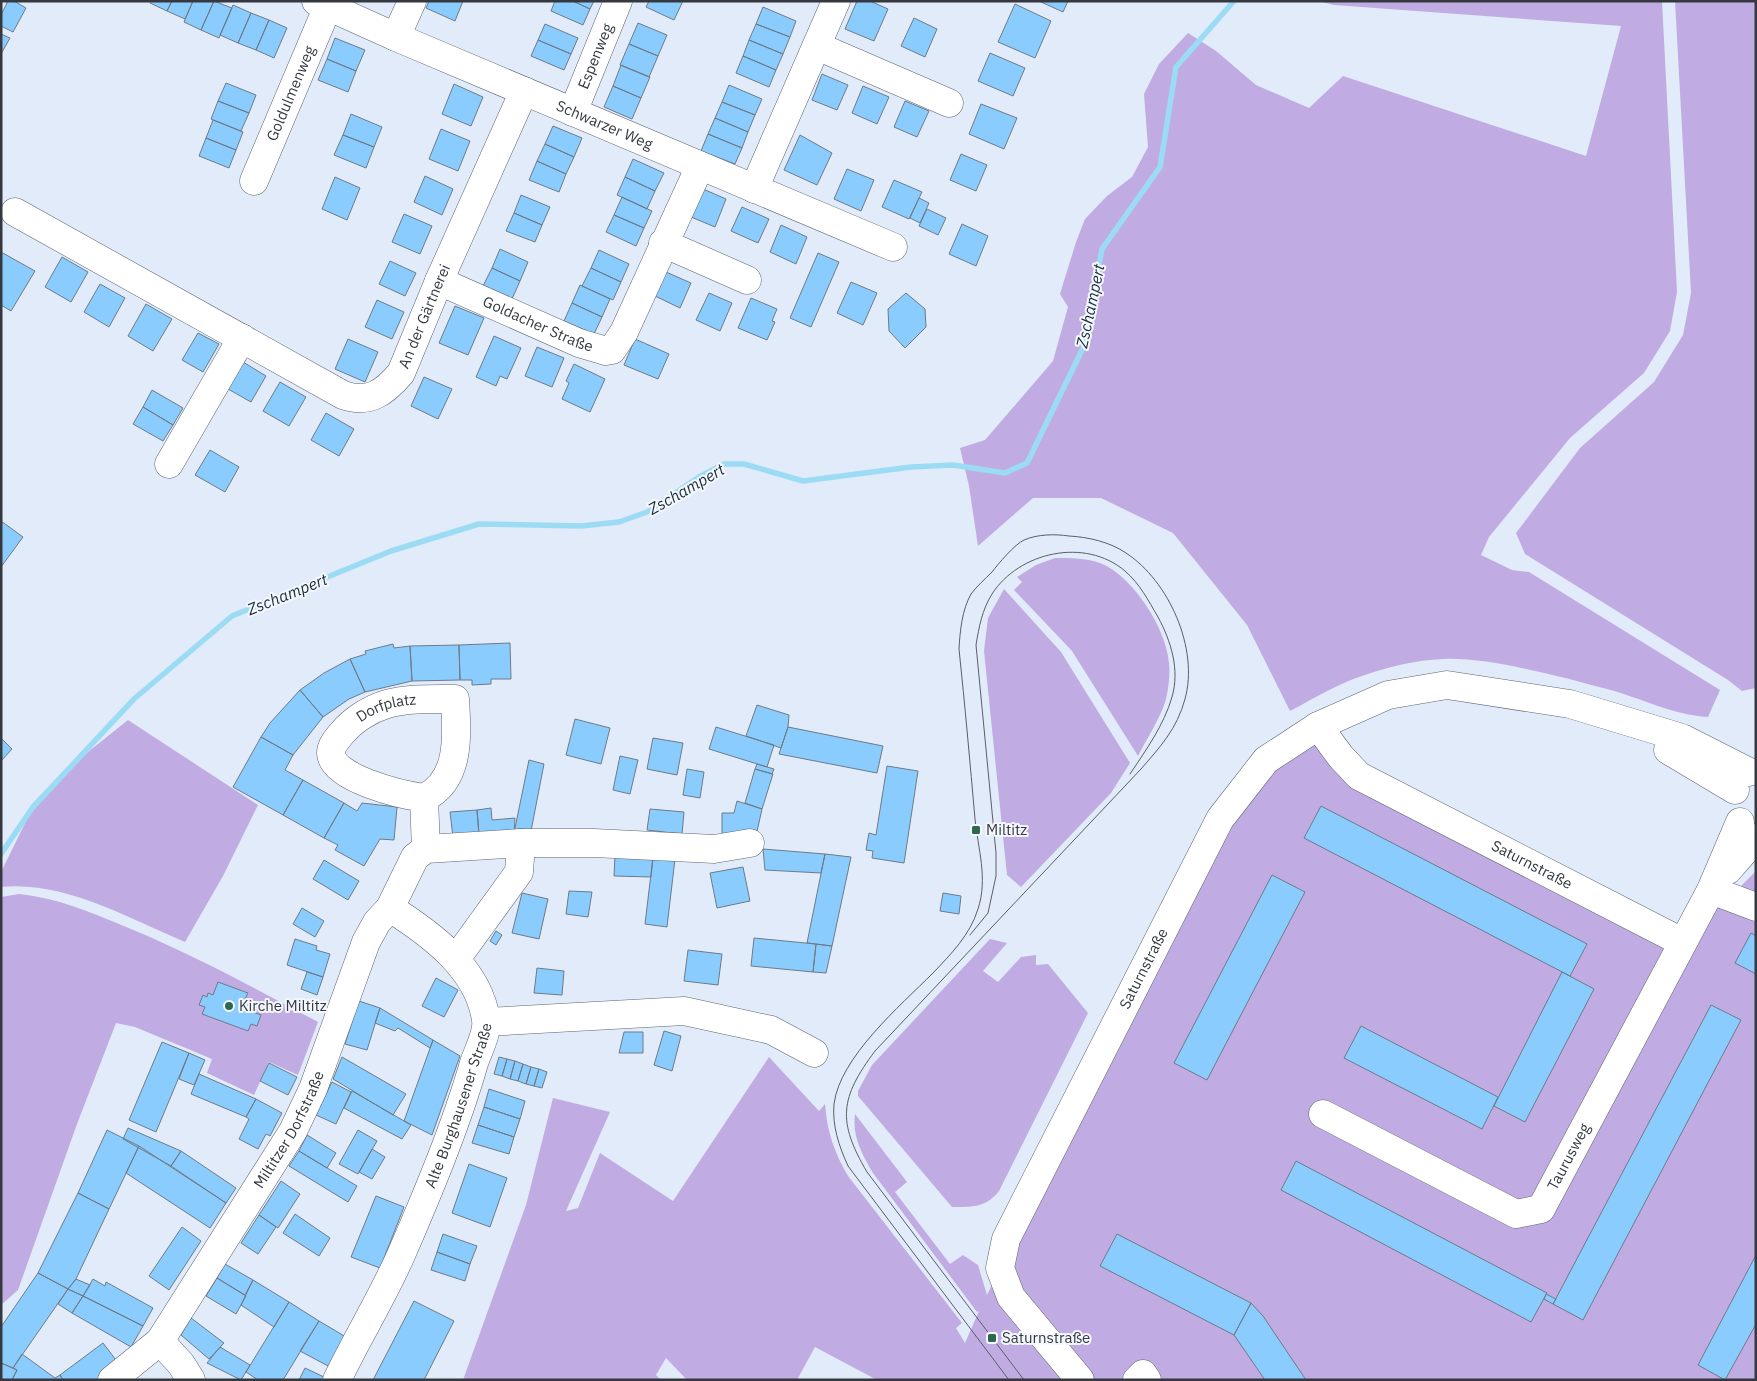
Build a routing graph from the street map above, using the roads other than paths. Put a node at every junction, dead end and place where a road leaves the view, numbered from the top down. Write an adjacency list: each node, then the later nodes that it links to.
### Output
1 (412, 1): 5 (street)
2 (618, 1): 9 (street, Espenweg)
3 (836, 1): 6 (street)
4 (322, 4): 5 (street, Schwarzer Weg); 11 (street, Goldulmenweg)
5 (396, 37): 7 (street, Schwarzer Weg)
6 (817, 46): 8 (street); 12 (street)
7 (524, 91): 9 (street, Schwarzer Weg); 17 (street, An der Gärtnerei)
8 (949, 102)
9 (573, 112): 10 (street, Schwarzer Weg)
10 (700, 166): 12 (street, Schwarzer Weg); 14 (street, Goldacher Straße)
11 (254, 181)
12 (754, 189): 15 (street, Schwarzer Weg)
13 (15, 212): 18 (street, An der Gärtnerei)
14 (663, 243): 16 (street); 17 (street, Goldacher Straße)
15 (893, 247)
16 (747, 280)
17 (438, 281): 18 (street, An der Gärtnerei)
18 (242, 338): 19 (street)
19 (169, 464)
20 (1318, 726): 21 (street, Saturnstraße); 30 (street, Saturnstraße); 39 (street, Saturnstraße)
21 (1747, 777): 23 (street)
22 (424, 798): 22 (street, Dorfplatz); 26 (street)
23 (1750, 831): 27 (street, Taurusweg)
24 (521, 843): 25 (street); 26 (street); 31 (street)
25 (750, 843)
26 (426, 849): 29 (street)
27 (1711, 890): 28 (street); 30 (street, Taurusweg)
28 (1756, 907)
29 (390, 908): 31 (street); 35 (street, Miltitzer Dorfstraße)
30 (1682, 942): 34 (street, Taurusweg)
31 (456, 959): 32 (street)
32 (487, 1022): 33 (street, Alte Burghausener Straße); 38 (street, Alte Burghausener Straße)
33 (814, 1053)
34 (1323, 1114)
35 (160, 1340): 36 (street, Miltitzer Dorfstraße); 37 (street)
36 (112, 1380)
37 (191, 1380)
38 (337, 1380)
39 (1080, 1380)
40 (1137, 1380): 41 (street)
41 (1147, 1380)

